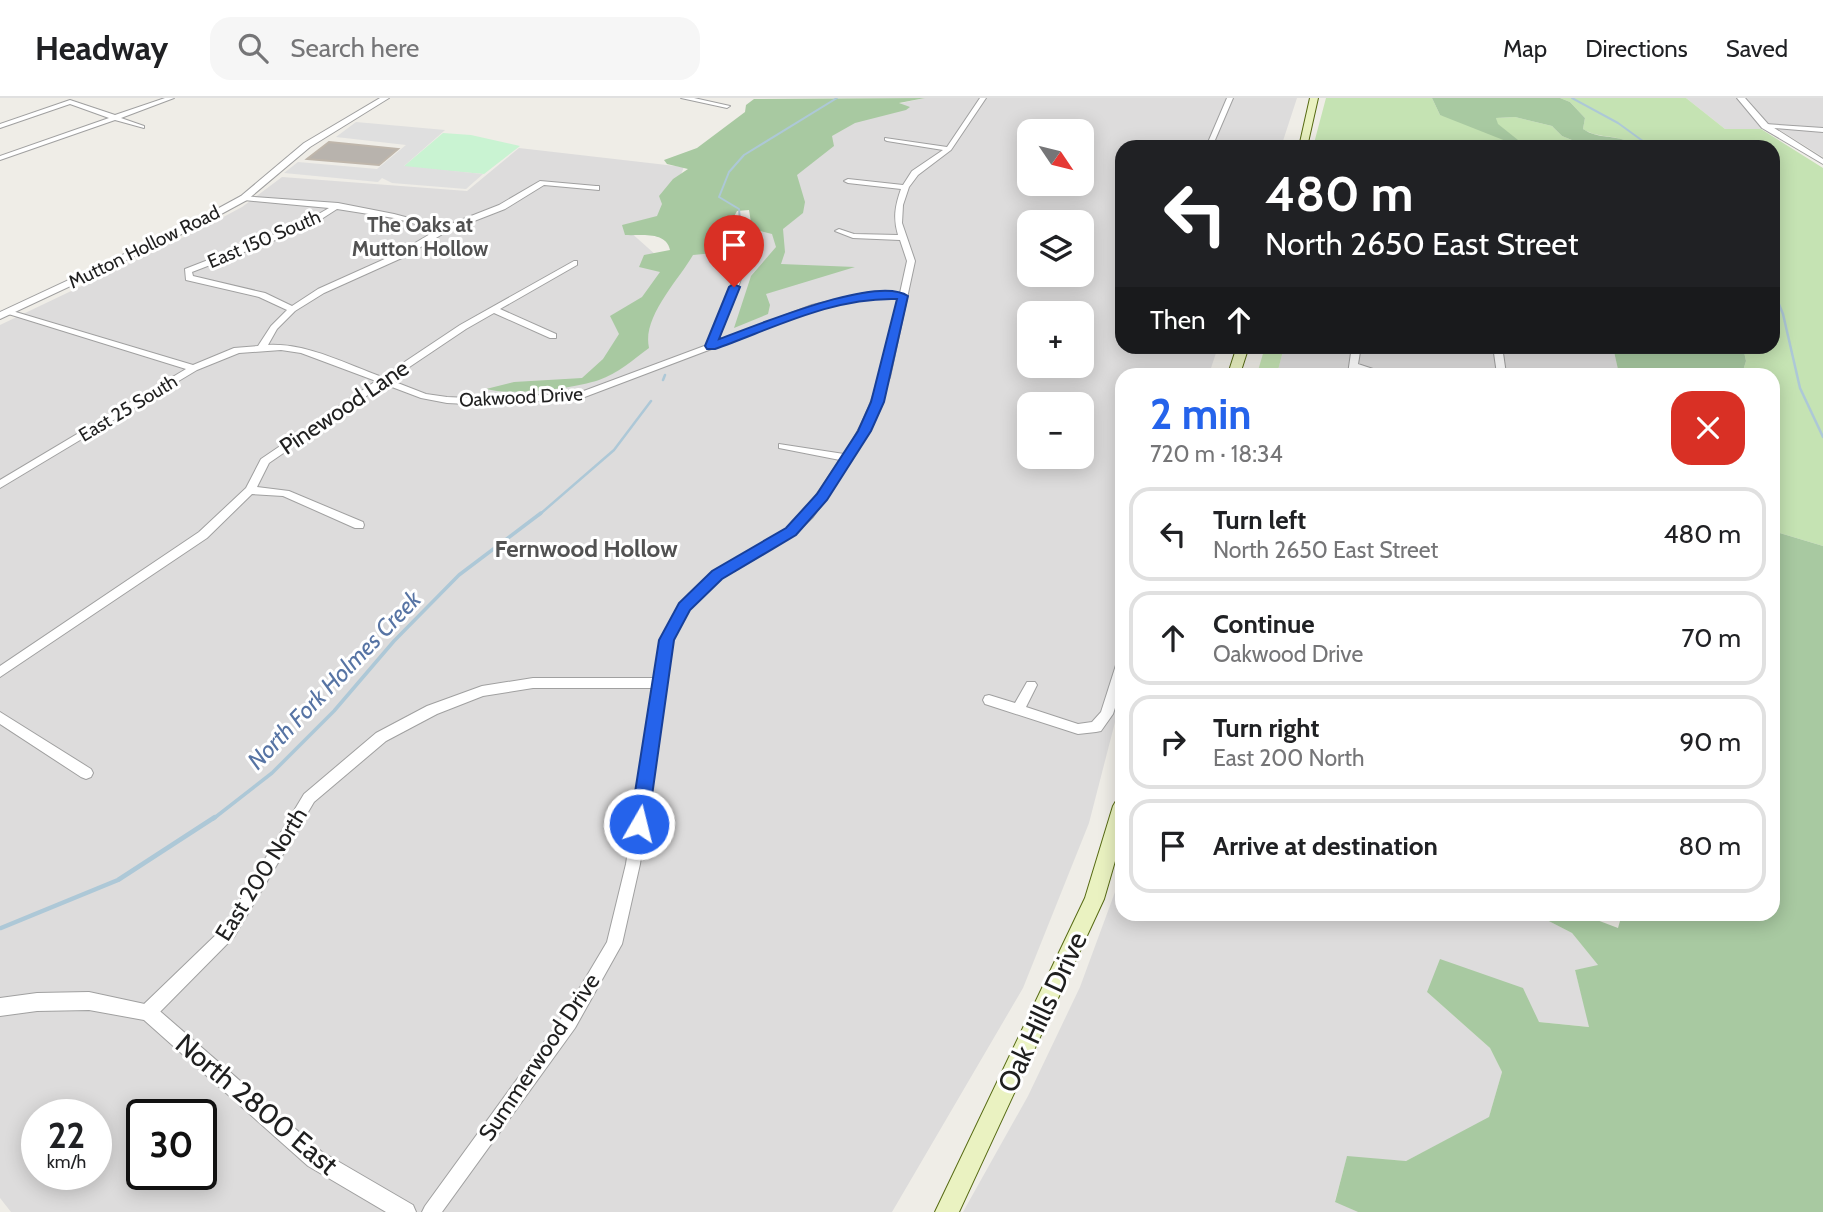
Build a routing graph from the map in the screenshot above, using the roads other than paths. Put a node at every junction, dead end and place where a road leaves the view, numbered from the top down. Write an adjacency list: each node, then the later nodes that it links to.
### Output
1 (171, 98): 9 (street)
2 (385, 98): 23 (street, Mutton Hollow Road)
3 (684, 98): 8 (street)
4 (983, 98): 17 (street)
5 (1230, 98): 15 (street)
6 (1314, 98): 16 (main road)
7 (1741, 98): 11 (street)
8 (727, 106)
9 (120, 118): 10 (street); 12 (street); 18 (street)
10 (0, 126)
11 (1765, 126): 13 (street); 19 (street)
12 (142, 127)
13 (1823, 130)
14 (887, 139): 17 (street)
15 (1212, 140)
16 (1305, 140)
17 (948, 149): 21 (street)
18 (0, 158)
19 (1823, 162)
20 (848, 181): 21 (street)
21 (905, 187): 27 (street, Summerwood Drive)
22 (596, 188): 25 (street)
23 (244, 198): 24 (street); 33 (street, Mutton Hollow Road)
24 (338, 205): 25 (street); 31 (street, East 150 South)
25 (443, 230): 31 (street)
26 (839, 231): 27 (street)
27 (903, 238): 30 (street, Summerwood Drive)
28 (574, 263): 32 (street, Pinewood Lane)
29 (740, 271): 35 (street)
30 (903, 296): 35 (street, Oakwood Drive); 40 (street, Summerwood Drive)
31 (292, 309): 36 (street)
32 (494, 309): 34 (street); 38 (street, Pinewood Lane)
33 (3, 314): 37 (street)
34 (553, 336)
35 (711, 346): 38 (street, Oakwood Drive)
36 (262, 347): 37 (street, East 25 South); 38 (street, Oakwood Drive)
37 (194, 368): 41 (street, East 25 South)
38 (383, 380): 42 (street, Pinewood Lane)
39 (783, 446): 40 (street)
40 (848, 458): 45 (street, Summerwood Drive)
41 (0, 485)
42 (250, 490): 43 (street); 44 (street, Pinewood Lane)
43 (359, 526)
44 (0, 671)
45 (660, 683): 54 (street, East 200 North); 56 (street, Summerwood Drive)
46 (1031, 685): 49 (street)
47 (1115, 688): 49 (street)
48 (989, 700): 49 (street)
49 (1018, 709)
50 (0, 717): 51 (street)
51 (86, 773)
52 (1115, 829): 57 (main road, Oak Hills Drive)
53 (0, 1007): 54 (street)
54 (148, 1012): 55 (street, North 2800 East)
55 (406, 1212)
56 (431, 1212)
57 (947, 1212)

